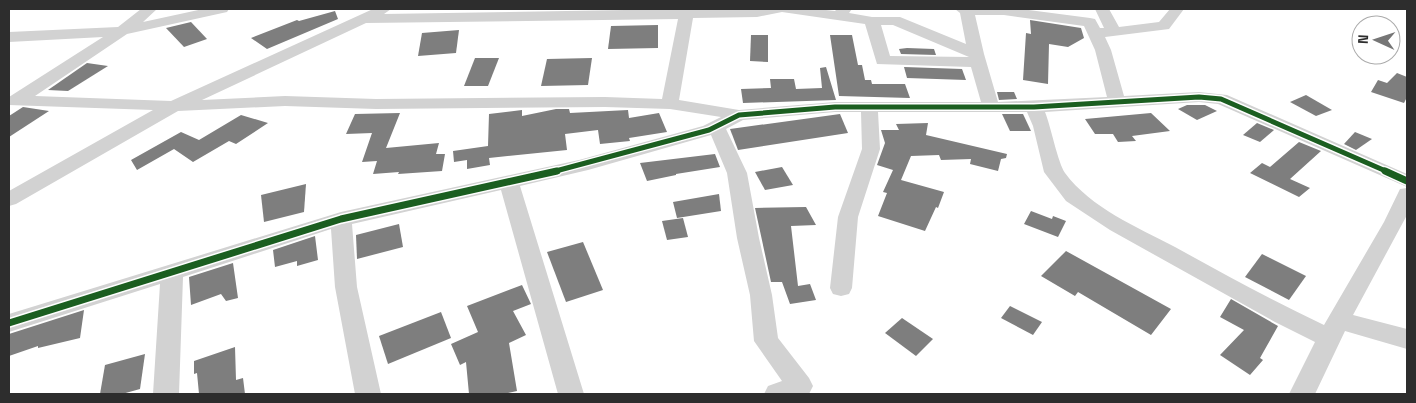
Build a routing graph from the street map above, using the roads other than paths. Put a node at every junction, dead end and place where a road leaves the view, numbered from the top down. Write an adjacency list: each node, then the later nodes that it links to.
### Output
1 (150, 9): 13 (street)
2 (222, 9): 13 (street)
3 (384, 9): 11 (street)
4 (778, 9): 9 (street)
5 (785, 9): 10 (street)
6 (964, 9): 15 (street); 17 (street)
7 (1102, 9): 14 (street)
8 (1177, 9): 14 (street)
9 (690, 11): 11 (street); 20 (street)
10 (842, 12): 12 (street)
11 (360, 19): 21 (street)
12 (872, 21): 17 (street); 17 (street)
13 (122, 31): 16 (street); 18 (street)
14 (1114, 32): 15 (street)
15 (1095, 34): 19 (street)
16 (9, 37)
17 (977, 58): 22 (street)
18 (13, 102): 21 (street)
19 (1117, 102): 23 (street); 27 (street)
20 (670, 104): 21 (street); 25 (street)
21 (174, 106): 30 (street)
22 (991, 106): 23 (street); 24 (street)
23 (1034, 106): 36 (street)
24 (869, 107): 25 (street); 34 (street)
25 (739, 115): 26 (street)
26 (716, 127): 28 (street); 41 (street)
27 (1407, 181)
28 (508, 182): 31 (street); 40 (street)
29 (1407, 194): 32 (street)
30 (9, 199)
31 (341, 219): 33 (street); 39 (street)
32 (1401, 224): 36 (street)
33 (172, 272): 35 (street); 38 (street)
34 (841, 288)
35 (9, 323)
36 (1334, 329): 37 (street); 42 (street)
37 (1407, 339)
38 (166, 394)
39 (368, 394)
40 (571, 394)
41 (777, 394)
42 (1302, 394)

